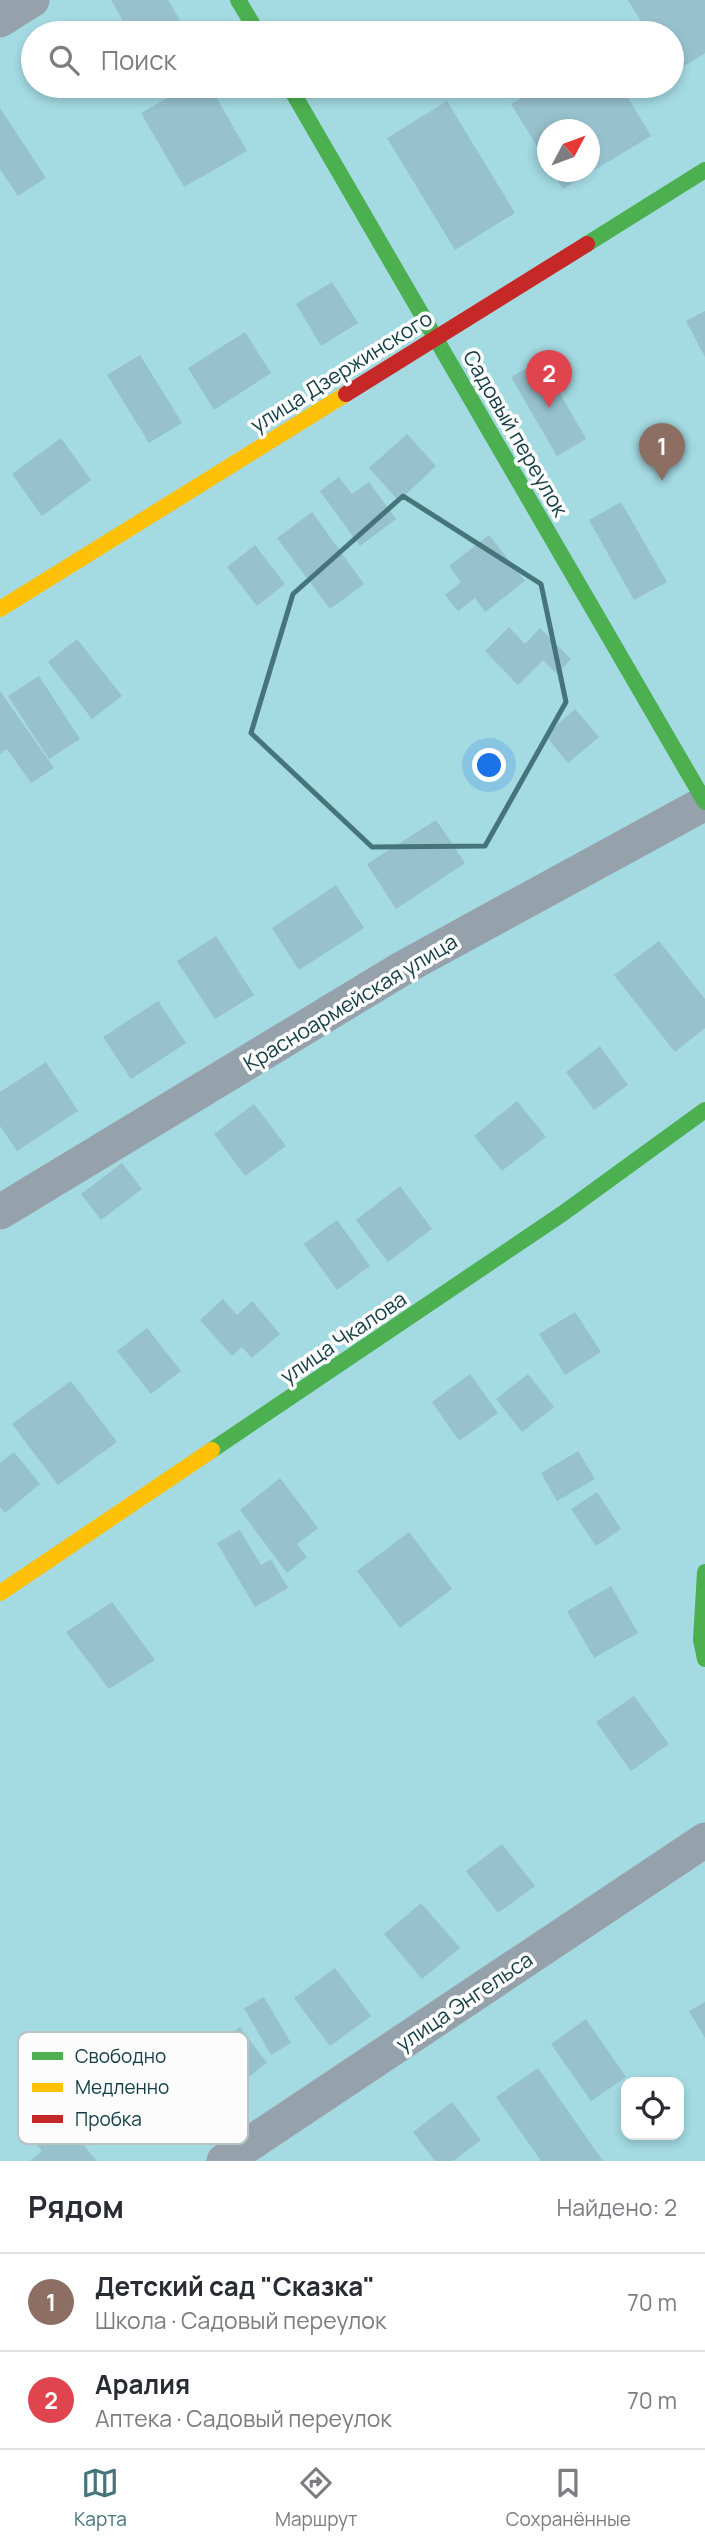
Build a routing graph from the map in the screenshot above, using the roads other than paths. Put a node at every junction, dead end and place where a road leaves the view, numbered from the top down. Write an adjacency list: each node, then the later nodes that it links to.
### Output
1 (32, 0): 3 (street)
2 (238, 0): 4 (street)
3 (0, 20)
4 (251, 21)
5 (296, 98): 7 (street, Садовый переулок)
6 (705, 170): 7 (street, улица Дзержинского)
7 (436, 336): 8 (street, улица Дзержинского); 9 (street, Садовый переулок)
8 (0, 609)
9 (705, 802): 11 (street, Красноармейская улица)
10 (705, 1110): 13 (street, улица Чкалова)
11 (0, 1212)
12 (705, 1572): 14 (street)
13 (0, 1593)
14 (705, 1659)
15 (705, 1840): 16 (street, улица Энгельса)
16 (224, 2161)

